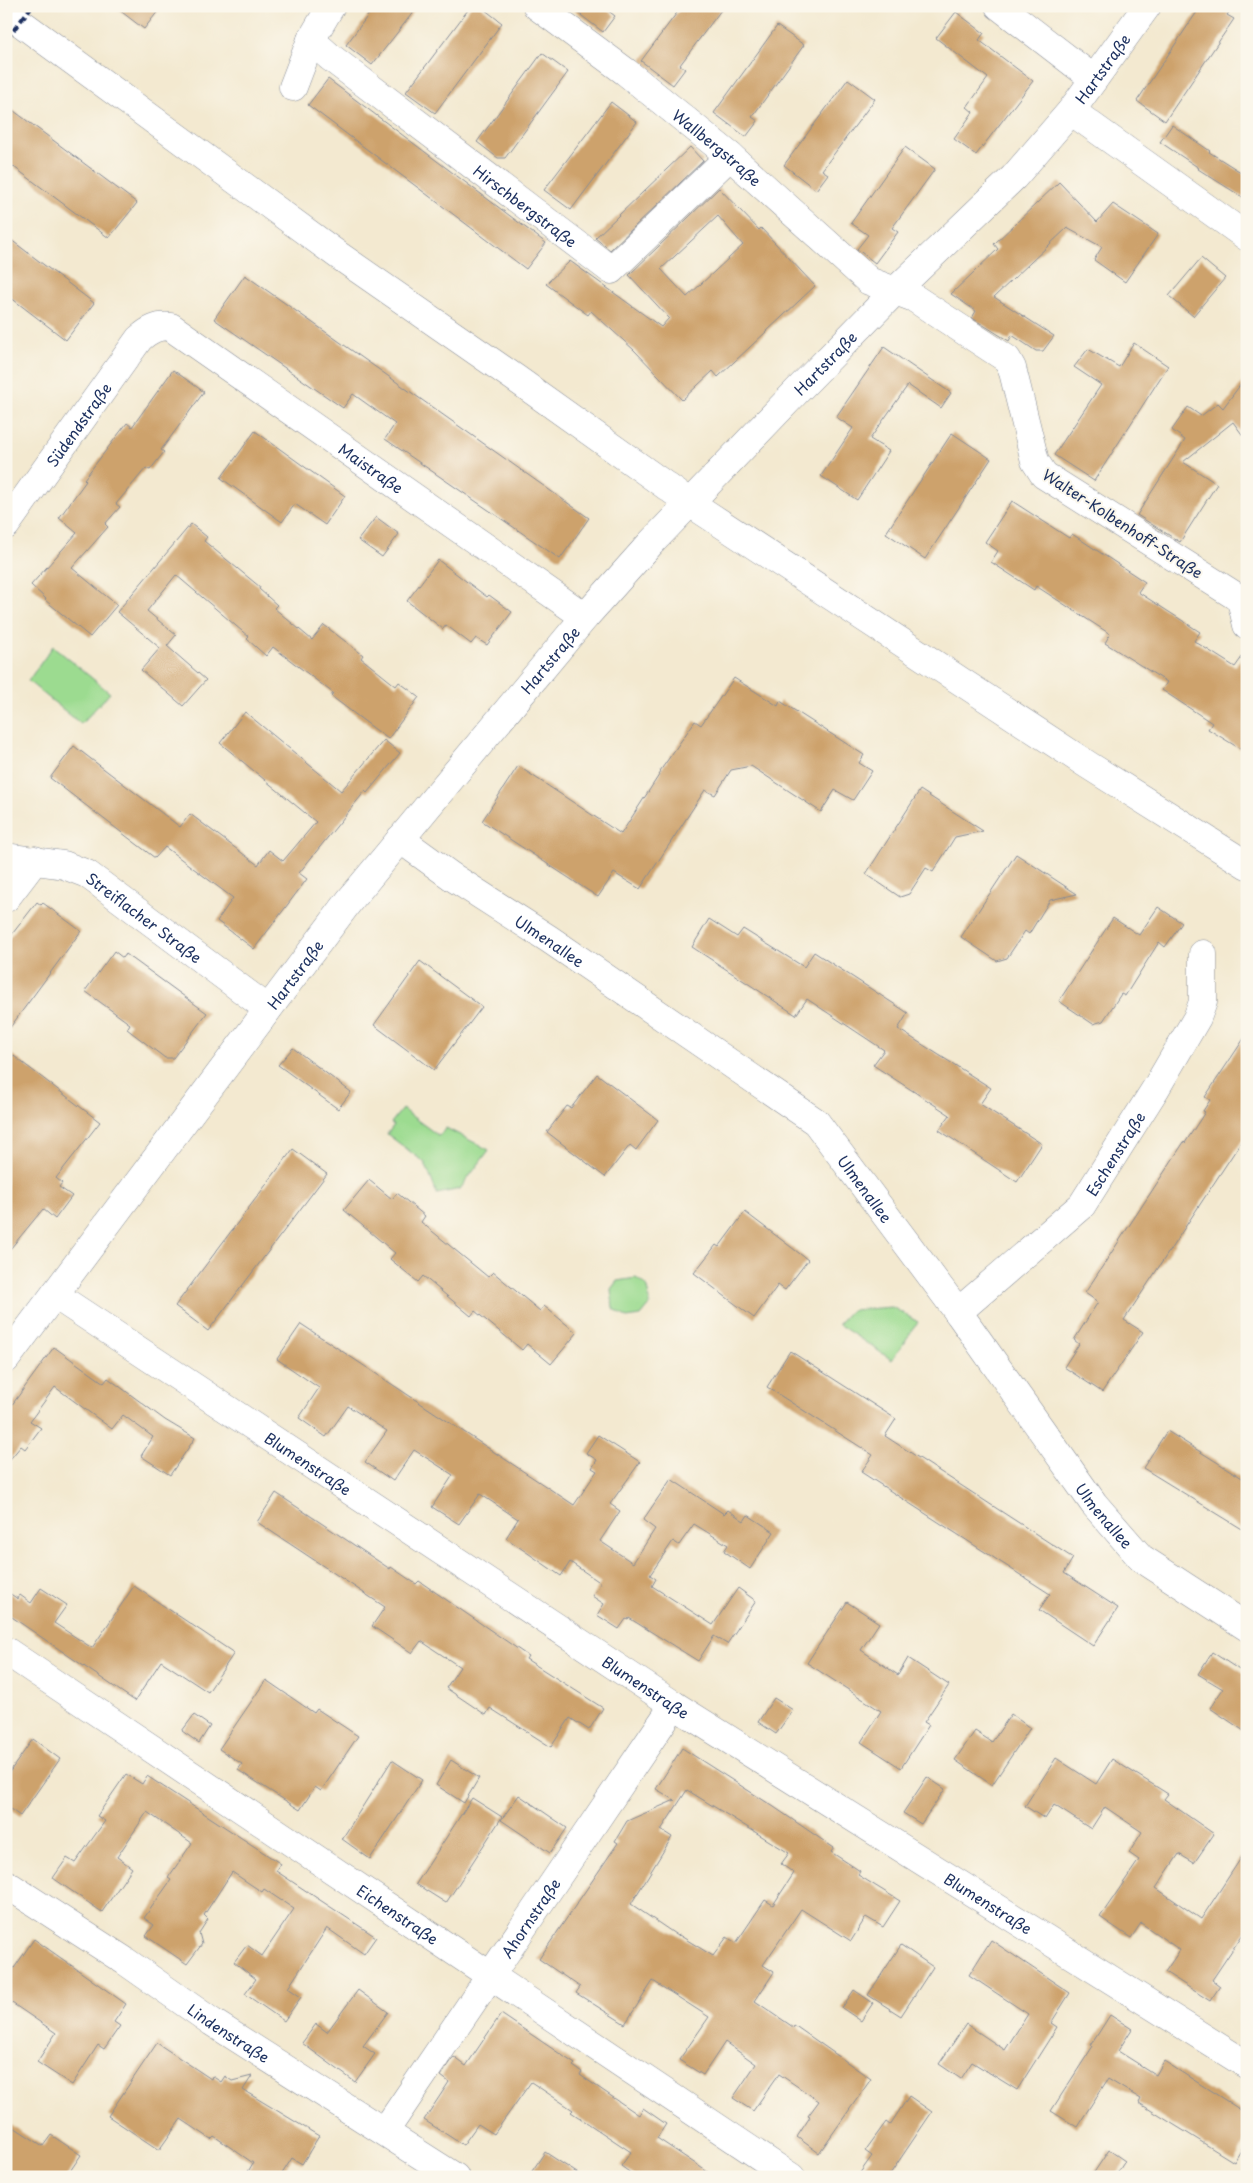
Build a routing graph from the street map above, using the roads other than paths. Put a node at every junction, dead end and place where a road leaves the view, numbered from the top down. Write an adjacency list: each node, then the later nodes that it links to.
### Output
1 (331, 6): 6 (street)
2 (536, 6): 10 (street, Wallbergstraße)
3 (999, 6): 7 (street)
4 (1147, 6): 7 (street, Hartstraße)
5 (6, 12): 14 (street)
6 (311, 40): 8 (street); 10 (street, Hirschbergstraße)
7 (1094, 79): 9 (street, Hartstraße)
8 (293, 87)
9 (1071, 111): 11 (street); 12 (street, Hartstraße)
10 (730, 156): 12 (street, Wallbergstraße)
11 (1247, 237)
12 (895, 291): 14 (street, Hartstraße); 17 (street, Walter-Kolbenhoff-Straße)
13 (154, 328): 15 (street, Südendstraße); 16 (street, Maistraße)
14 (690, 503): 16 (street, Hartstraße); 21 (street)
15 (6, 525)
16 (585, 617): 18 (street, Hartstraße)
17 (1247, 625)
18 (400, 839): 24 (street, Hartstraße); 26 (street, Ulmenallee)
19 (6, 856): 20 (street, Streiflacher Straße)
20 (36, 860): 22 (street); 24 (street, Streiflacher Straße)
21 (1247, 865)
22 (6, 898)
23 (1203, 954): 26 (street, Eschenstraße)
24 (268, 1009): 25 (street, Hartstraße)
25 (55, 1295): 27 (street, Hartstraße); 30 (street, Blumenstraße)
26 (958, 1312): 28 (street, Ulmenallee)
27 (6, 1359)
28 (1247, 1626)
29 (6, 1651): 32 (street, Eichenstraße)
30 (674, 1705): 32 (street, Ahornstraße); 33 (street, Blumenstraße)
31 (6, 1884): 34 (street, Lindenstraße)
32 (492, 1976): 34 (street, Ahornstraße); 36 (street, Eichenstraße)
33 (1247, 2065)
34 (385, 2132): 35 (street, Lindenstraße)
35 (455, 2177)
36 (791, 2177)

